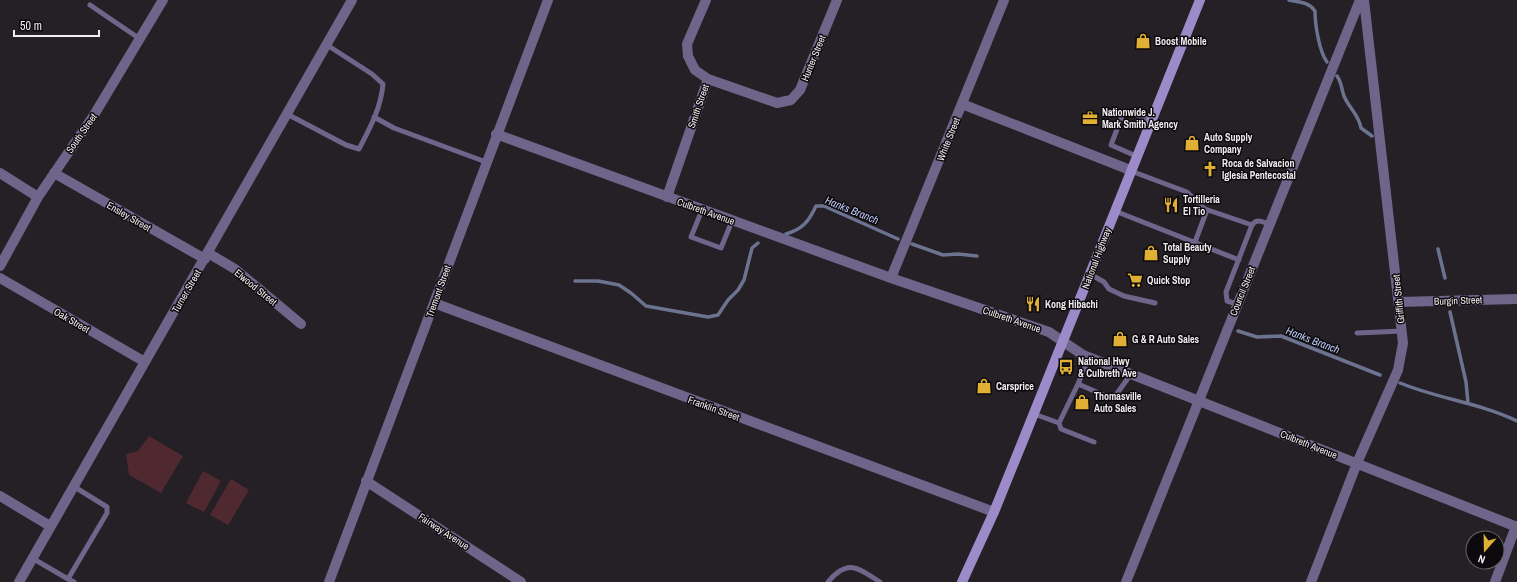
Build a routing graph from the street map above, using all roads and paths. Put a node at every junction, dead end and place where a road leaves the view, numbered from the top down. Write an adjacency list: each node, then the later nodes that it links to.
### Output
1 (163, 0): 11 (street, South Street)
2 (352, 0): 12 (street, Turner Street)
3 (548, 0): 18 (street, Tremont Street)
4 (706, 0): 13 (street, Smith Street)
5 (837, 0): 13 (street, Hunter Street)
6 (1004, 0): 14 (street, White Street)
7 (1200, 0): 17 (main road, National Highway)
8 (1360, 0): 30 (street, Council Street)
9 (1364, 0): 40 (street, Griffith Street)
10 (90, 5): 11 (lane)
11 (141, 39): 23 (street, South Street)
12 (327, 45): 15 (street, Turner Street); 16 (lane)
13 (708, 78): 24 (street, Smith Street)
14 (962, 104): 21 (street); 38 (street, White Street)
15 (287, 114): 16 (lane); 33 (street, Turner Street)
16 (374, 117): 20 (lane)
17 (1151, 120): 19 (main road, National Highway); 19 (lane)
18 (496, 134): 20 (street, Tremont Street); 24 (street, Culbreth Avenue)
19 (1136, 156): 21 (main road, National Highway)
20 (486, 162): 41 (street, Tremont Street)
21 (1130, 170): 27 (lane); 28 (main road, National Highway)
22 (0, 173): 25 (street)
23 (54, 173): 25 (street, South Street); 33 (street, Ensley Street)
24 (667, 197): 26 (street, Culbreth Avenue)
25 (38, 198): 35 (street, South Street)
26 (702, 210): 29 (street, Culbreth Avenue); 29 (lane)
27 (1207, 210): 31 (lane); 32 (lane)
28 (1114, 211): 32 (lane); 36 (main road, National Highway)
29 (732, 220): 38 (street, Culbreth Avenue)
30 (1269, 224): 31 (lane); 43 (street, Council Street)
31 (1252, 225): 34 (lane)
32 (1195, 242): 34 (lane)
33 (207, 256): 44 (street, Elwood Street); 49 (street, Turner Street)
34 (1239, 260): 43 (lane)
35 (0, 266)
36 (1090, 274): 42 (lane); 47 (main road, National Highway)
37 (0, 278): 49 (street, Oak Street)
38 (891, 278): 47 (street, Culbreth Avenue)
39 (1517, 299): 40 (street, Burgin Street)
40 (1399, 302): 45 (street, Griffith Street)
41 (434, 303): 57 (street, Tremont Street); 60 (street, Franklin Street)
42 (1155, 303)
43 (1237, 304): 52 (street, Council Street)
44 (301, 324)
45 (1402, 331): 46 (lane); 56 (street, Griffith Street)
46 (1357, 333)
47 (1064, 342): 48 (street, Culbreth Avenue); 53 (main road, National Highway)
48 (1089, 358): 50 (street, Culbreth Avenue); 51 (lane)
49 (145, 362): 58 (street, Turner Street)
50 (1131, 374): 51 (lane); 52 (street, Culbreth Avenue)
51 (1078, 384): 54 (lane)
52 (1198, 400): 56 (street, Culbreth Avenue); 72 (street, Council Street)
53 (1034, 414): 54 (lane); 60 (main road, National Highway)
54 (1059, 423): 55 (lane)
55 (1094, 442)
56 (1357, 463): 62 (street, Culbreth Avenue); 73 (street, Griffith Street)
57 (366, 480): 65 (street, Fairway Avenue); 68 (street, Tremont Street)
58 (73, 486): 61 (street, Turner Street); 64 (lane)
59 (0, 496): 61 (street)
60 (994, 512): 71 (main road, National Highway)
61 (50, 526): 63 (street, Turner Street)
62 (1516, 526): 74 (street)
63 (32, 558): 64 (lane); 66 (street, Turner Street)
64 (68, 579): 67 (lane)
65 (516, 581)
66 (19, 582)
67 (74, 582)
68 (329, 582)
69 (828, 582): 70 (lane)
70 (880, 582)
71 (962, 582)
72 (1126, 582)
73 (1311, 582)
74 (1494, 582)

